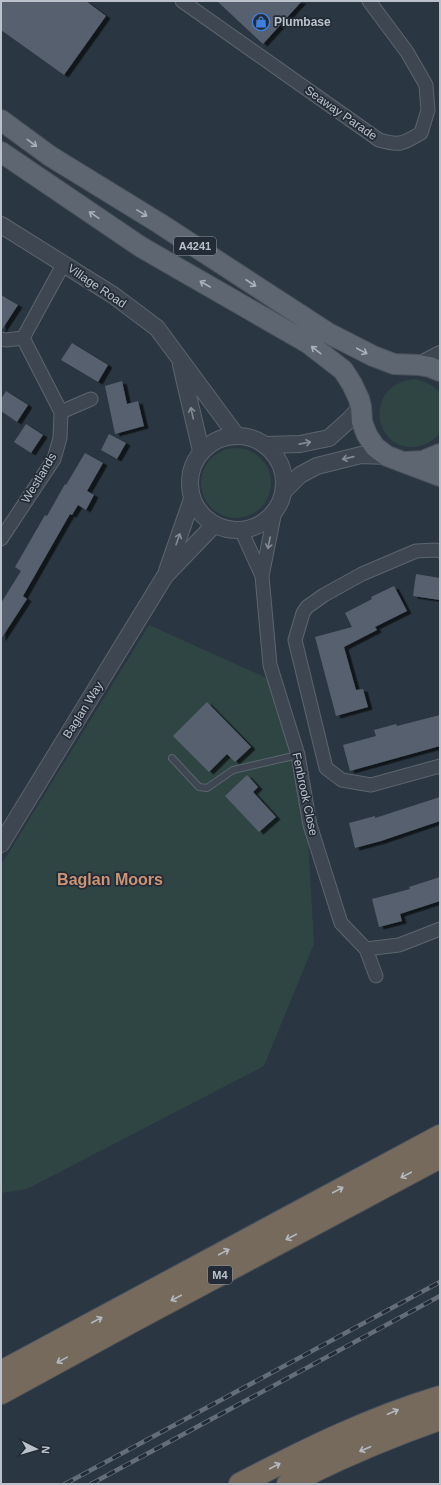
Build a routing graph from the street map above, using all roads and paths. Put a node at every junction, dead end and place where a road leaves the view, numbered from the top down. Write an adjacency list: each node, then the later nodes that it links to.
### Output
1 (182, 1): 2 (street, Seaway Parade)
2 (369, 1)
3 (1, 120): 11 (main road, A4241, one-way to 11)
4 (1, 152): 14 (main road, A4241, one-way to 4)
5 (1, 225): 6 (street, Village Road)
6 (64, 263): 7 (street); 10 (street, Village Road)
7 (23, 338): 8 (street); 15 (street, Westlands)
8 (1, 339)
9 (440, 354): 11 (street)
10 (180, 360): 16 (street, Village Road); 18 (street, Village Road, one-way to 10)
11 (420, 365): 12 (main road, A4241)
12 (440, 371)
13 (91, 399): 15 (street)
14 (361, 407): 17 (street, one-way to 14); 20 (main road, A4241)
15 (61, 412): 27 (street, Westlands)
16 (236, 435): 17 (street); 18 (street)
17 (266, 445): 22 (street)
18 (200, 452): 23 (street)
19 (440, 454): 20 (main road)
20 (395, 459): 21 (main road, A4241); 22 (street, one-way to 22)
21 (440, 476)
22 (283, 492): 24 (street)
23 (192, 499): 25 (street); 29 (street, Baglan Way, one-way to 23)
24 (275, 511): 26 (street); 30 (street, Fenbrook Close, one-way to 30)
25 (214, 524): 26 (street); 29 (street, Baglan Way)
26 (240, 530): 30 (street, Fenbrook Close)
27 (1, 539)
28 (440, 551): 33 (street)
29 (165, 576): 34 (street, Baglan Way)
30 (262, 576): 31 (street, Fenbrook Close)
31 (298, 755): 32 (lane); 36 (street, Fenbrook Close)
32 (172, 758)
33 (440, 766)
34 (1, 844)
35 (440, 929): 36 (street)
36 (366, 949): 37 (street)
37 (376, 976)
38 (440, 1136): 40 (highway, M4, one-way to 38)
39 (440, 1157): 41 (highway, M4, one-way to 41)
40 (1, 1372)
41 (1, 1393)
42 (440, 1397): 44 (highway, one-way to 42)
43 (440, 1420): 45 (highway, one-way to 45)
44 (240, 1484)
45 (288, 1484)

